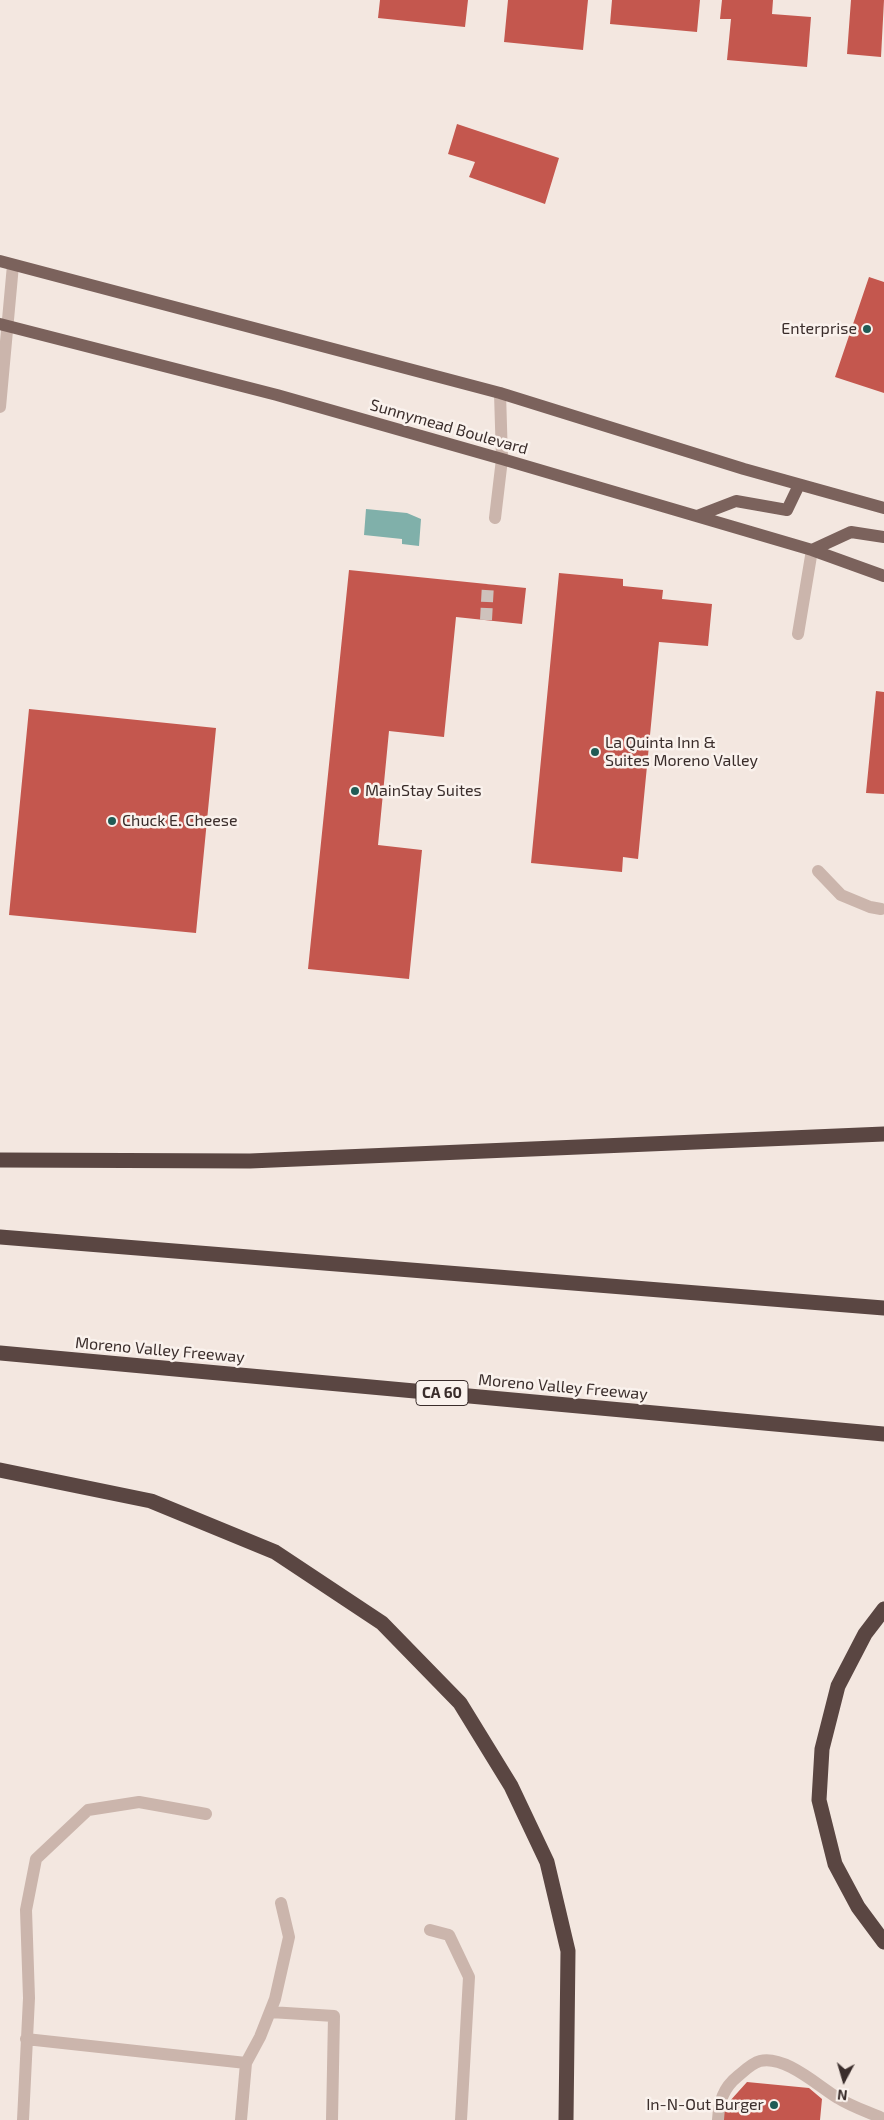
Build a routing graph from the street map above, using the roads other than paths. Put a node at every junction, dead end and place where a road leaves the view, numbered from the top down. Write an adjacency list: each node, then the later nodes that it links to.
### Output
1 (0, 261): 2 (main road)
2 (13, 265): 3 (lane); 4 (main road)
3 (4, 325): 5 (lane); 6 (main road, Sunnymead Boulevard)
4 (500, 393): 6 (lane); 7 (main road)
5 (0, 407)
6 (502, 459): 9 (main road, Sunnymead Boulevard); 10 (lane)
7 (799, 485): 8 (main road); 9 (main road)
8 (884, 508)
9 (697, 516): 12 (main road, Sunnymead Boulevard)
10 (495, 518)
11 (884, 537): 12 (main road)
12 (812, 550): 13 (main road, Sunnymead Boulevard); 14 (lane)
13 (884, 576)
14 (798, 634)
15 (818, 871): 16 (lane)
16 (881, 909)
17 (884, 1134): 18 (highway)
18 (0, 1160)
19 (0, 1237): 20 (highway)
20 (884, 1308)
21 (0, 1353): 22 (highway, Moreno Valley Freeway / CA 60)
22 (884, 1434)
23 (0, 1470): 37 (highway)
24 (884, 1609): 28 (highway)
25 (206, 1814): 30 (lane)
26 (281, 1903): 29 (lane)
27 (430, 1930): 36 (lane)
28 (884, 1942)
29 (270, 2012): 31 (lane); 35 (lane)
30 (26, 2038): 31 (lane); 33 (lane)
31 (246, 2063): 34 (lane)
32 (884, 2119): 38 (lane)
33 (23, 2120)
34 (241, 2120)
35 (332, 2120)
36 (462, 2120)
37 (566, 2120)
38 (718, 2120)

